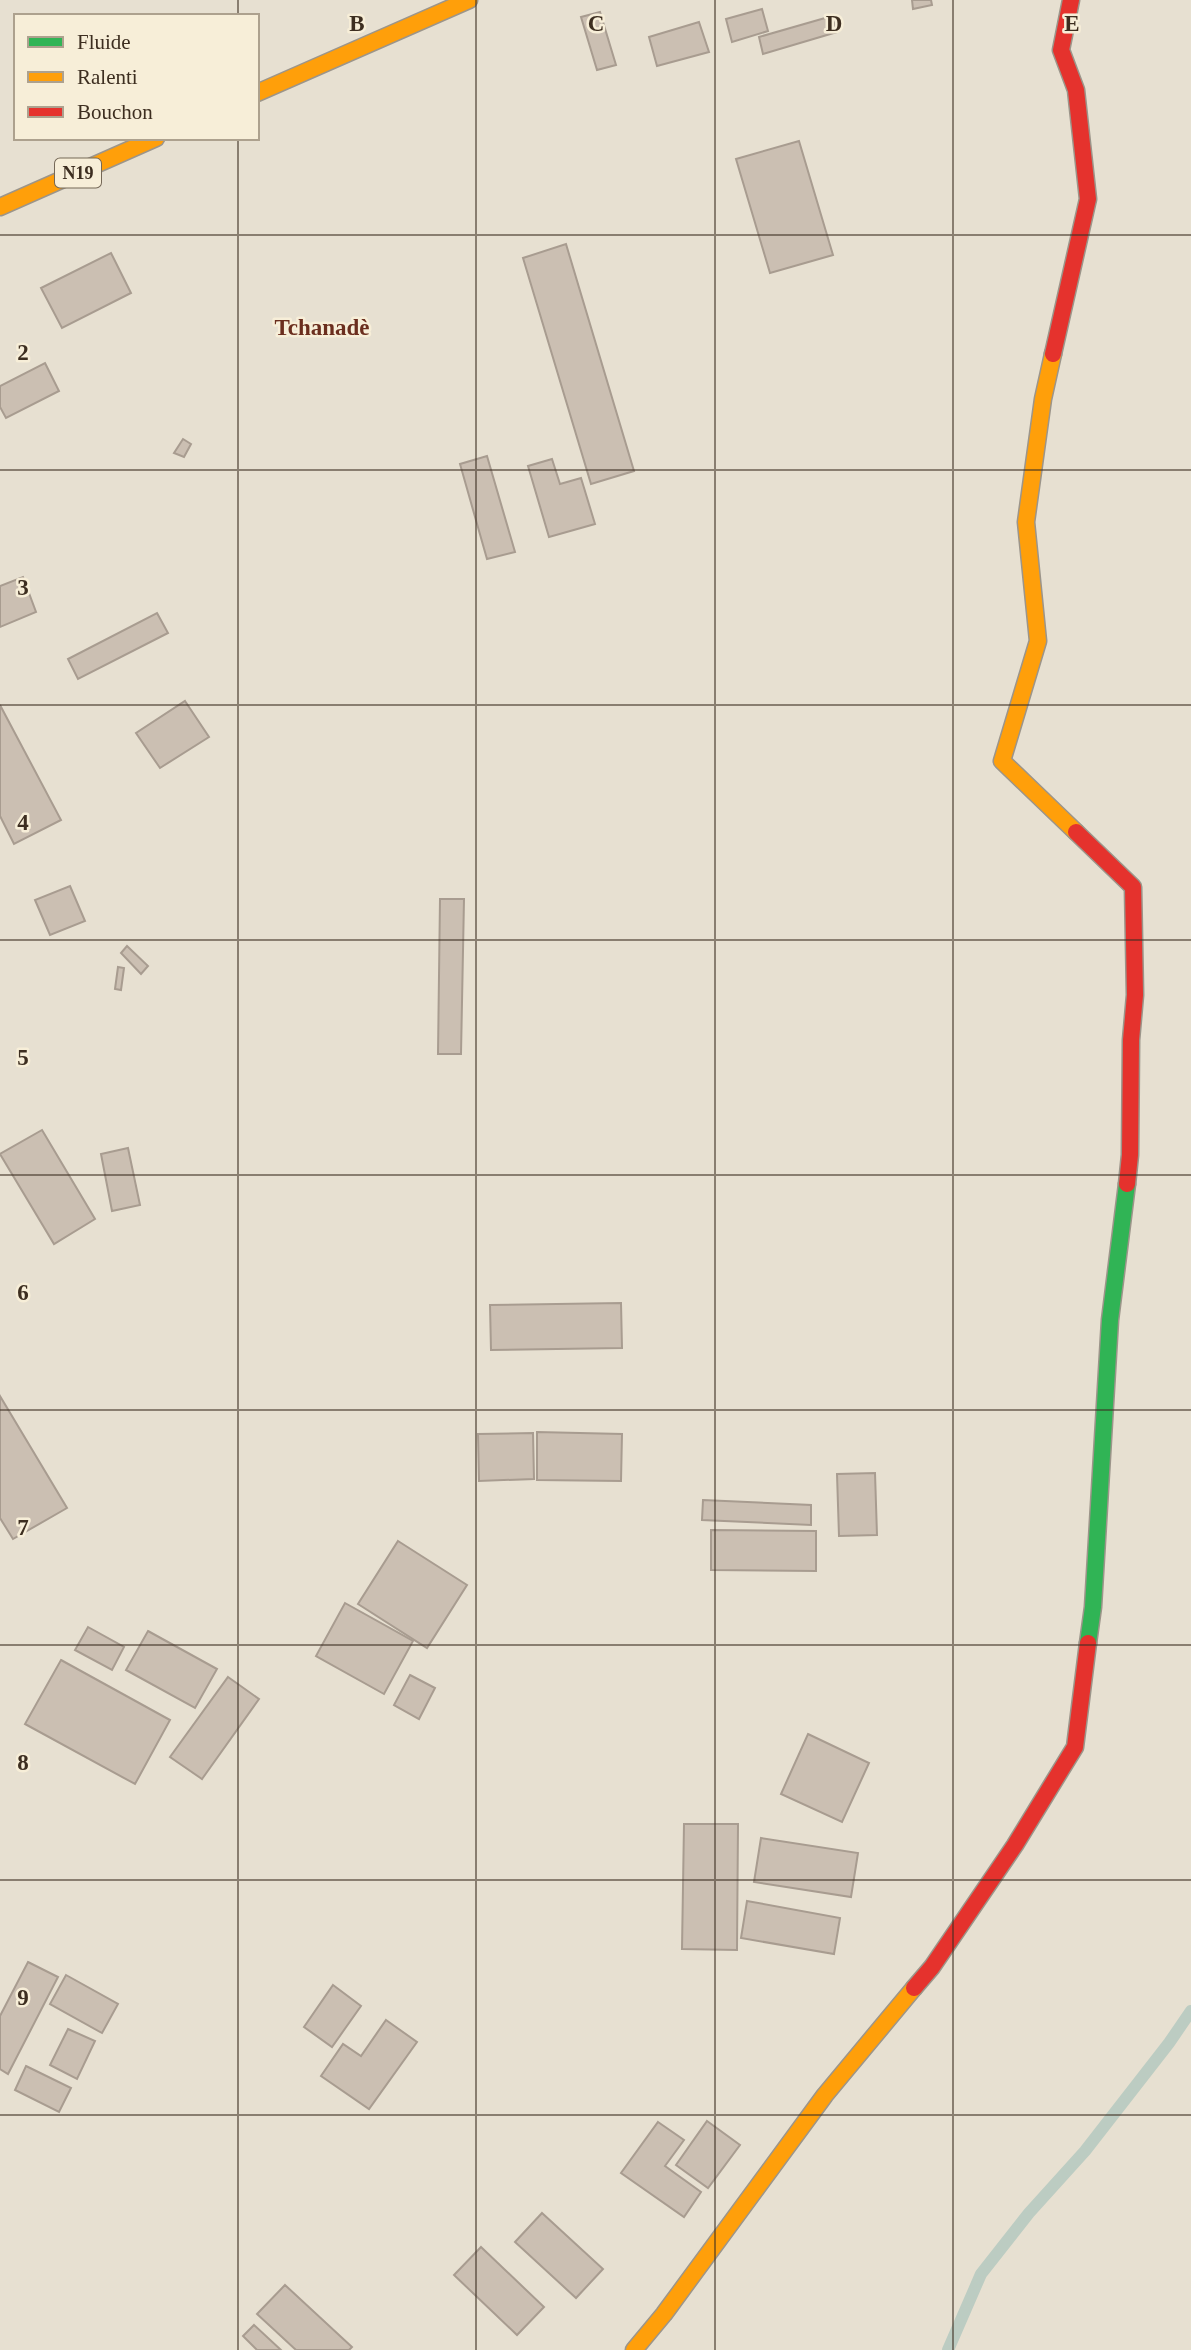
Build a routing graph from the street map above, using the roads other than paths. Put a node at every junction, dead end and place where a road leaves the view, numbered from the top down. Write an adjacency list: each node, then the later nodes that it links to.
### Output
1 (469, 0): 3 (street)
2 (1071, 0): 6 (street)
3 (259, 92)
4 (151, 140): 5 (street, N19)
5 (0, 207)
6 (634, 2350)

